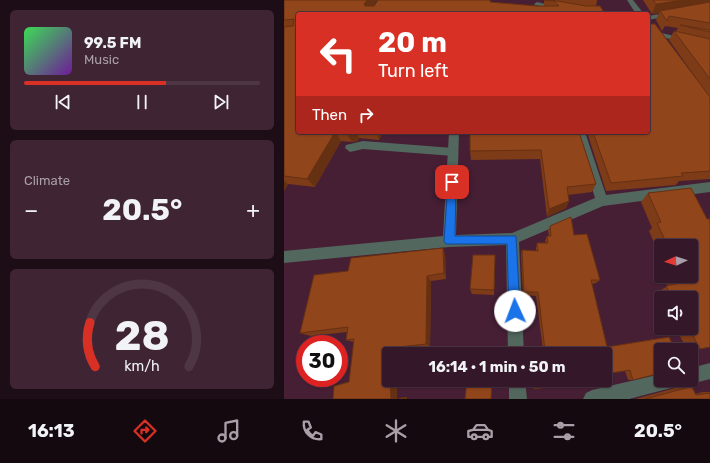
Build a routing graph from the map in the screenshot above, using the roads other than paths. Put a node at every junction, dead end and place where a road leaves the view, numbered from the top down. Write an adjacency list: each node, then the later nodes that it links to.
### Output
1 (630, 0): 5 (street)
2 (536, 2): 3 (street); 4 (street)
3 (567, 9)
4 (538, 12)
5 (639, 12)
6 (679, 13): 7 (street)
7 (650, 18)
8 (650, 24): 11 (street)
9 (650, 26): 12 (street)
10 (650, 32): 12 (street)
11 (694, 34)
12 (660, 35): 13 (street); 14 (street)
13 (710, 46)
14 (669, 47)
15 (454, 134): 18 (street)
16 (581, 134): 20 (street)
17 (350, 148): 18 (street)
18 (453, 152): 22 (street)
19 (710, 187): 20 (street)
20 (602, 201): 21 (street)
21 (512, 239): 22 (street); 24 (street)
22 (449, 241): 23 (street)
23 (284, 257)
24 (516, 347)
25 (710, 372): 26 (street)
26 (698, 375)
27 (654, 384): 30 (street)
28 (517, 387): 29 (street)
29 (518, 399)
30 (592, 399)

